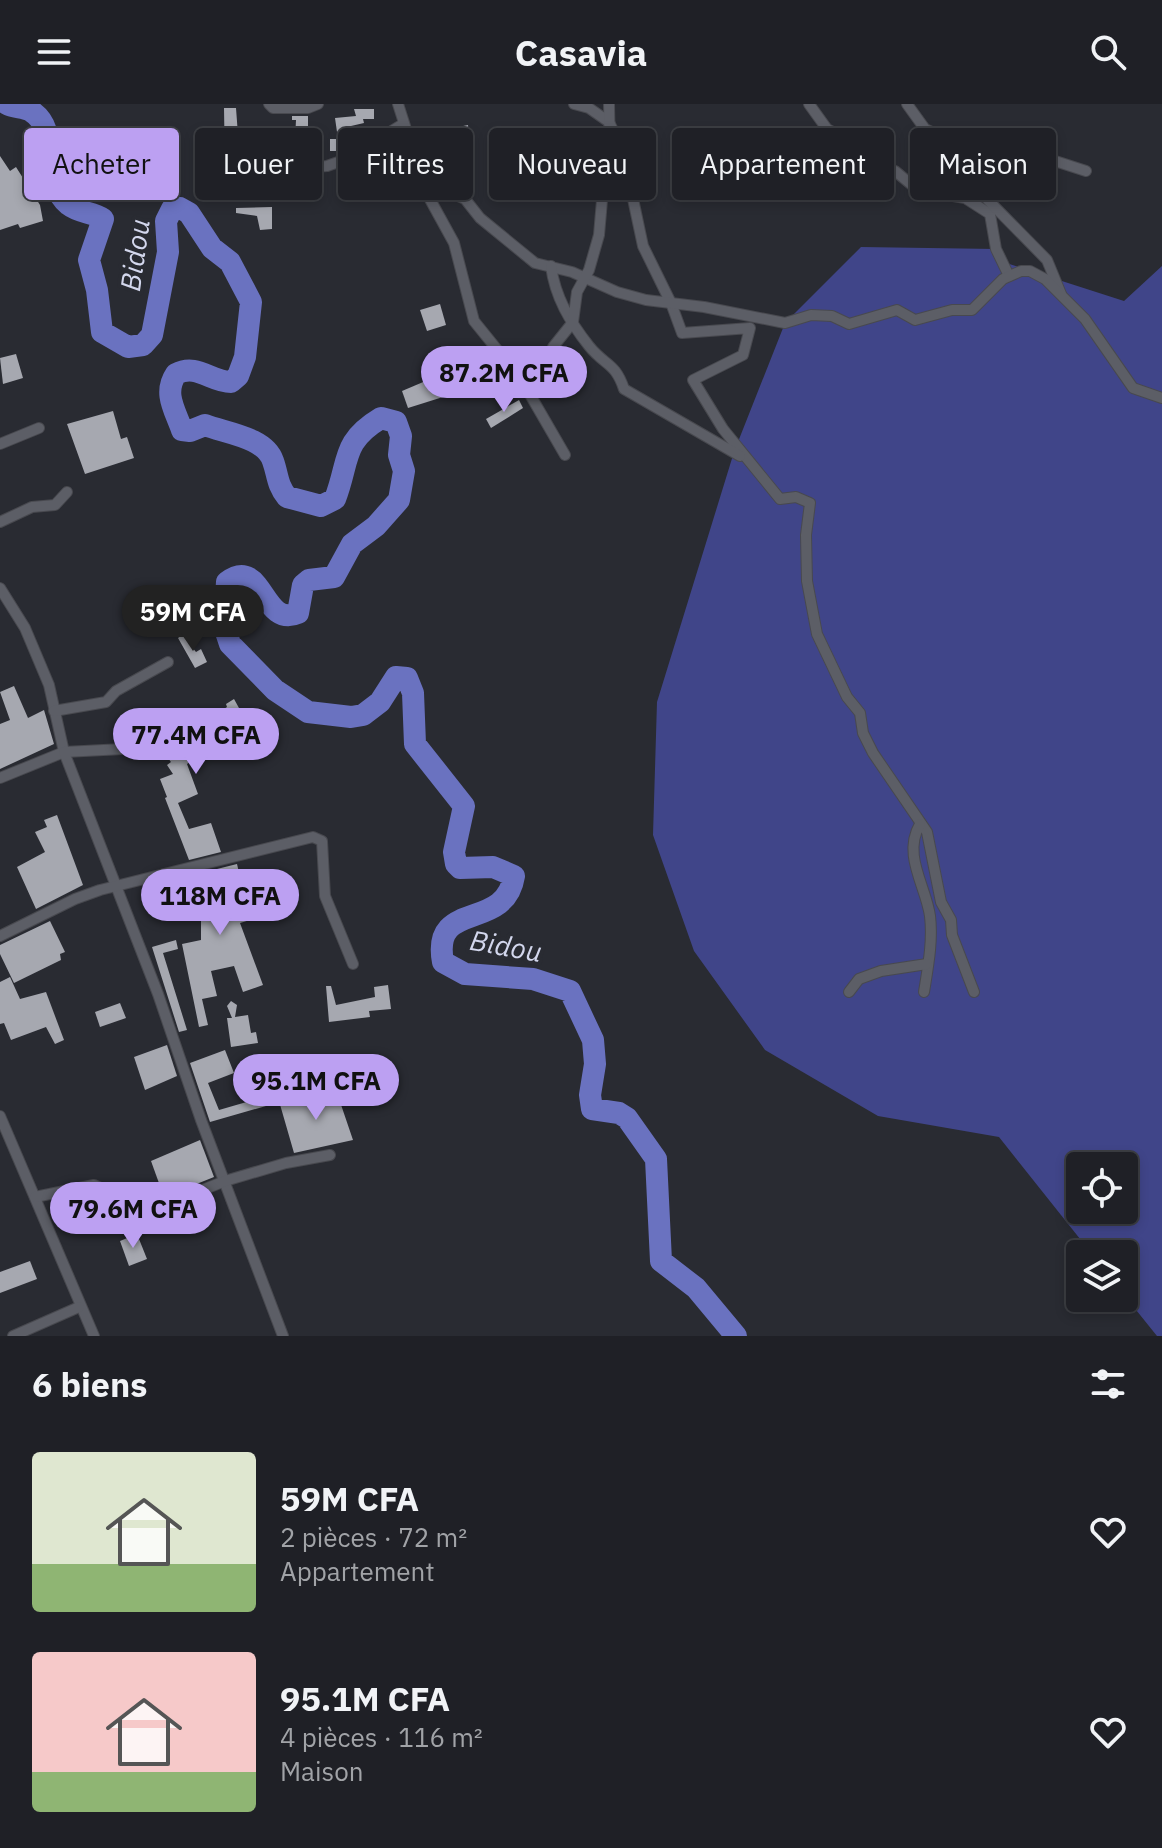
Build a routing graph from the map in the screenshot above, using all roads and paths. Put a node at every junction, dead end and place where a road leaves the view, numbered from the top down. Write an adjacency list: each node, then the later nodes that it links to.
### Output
1 (269, 104): 2 (street)
2 (318, 104)
3 (398, 104): 9 (street)
4 (574, 104): 8 (street)
5 (609, 104): 8 (street)
6 (809, 104): 19 (street)
7 (907, 104): 11 (street)
8 (609, 122): 20 (street); 22 (street)
9 (403, 124): 10 (street); 13 (street)
10 (404, 128)
11 (924, 128)
12 (1056, 161): 14 (street)
13 (322, 166)
14 (1086, 171)
15 (432, 200): 28 (street)
16 (463, 200): 18 (street)
17 (988, 200): 21 (street)
18 (551, 266): 20 (street); 23 (street)
19 (1009, 276): 21 (street); 22 (street)
20 (584, 279): 22 (street); 23 (street)
21 (1061, 295): 25 (street)
22 (671, 303): 29 (street)
23 (573, 322): 24 (street); 29 (street)
24 (553, 347)
25 (1162, 398)
26 (39, 428): 27 (street)
27 (0, 444)
28 (565, 455)
29 (748, 462): 38 (street)
30 (67, 492): 31 (street)
31 (0, 522)
32 (0, 588): 34 (street)
33 (168, 662): 34 (street)
34 (54, 711): 36 (street)
35 (143, 748): 36 (street)
36 (64, 752): 37 (street); 39 (street)
37 (0, 778)
38 (920, 824): 42 (street); 45 (street)
39 (114, 886): 40 (street); 41 (street); 48 (street)
40 (0, 936)
41 (353, 964)
42 (927, 964): 43 (street); 44 (street)
43 (849, 992)
44 (924, 992)
45 (974, 992)
46 (0, 1116): 49 (street)
47 (330, 1155): 48 (street)
48 (225, 1181): 49 (street); 53 (street)
49 (35, 1197): 50 (street)
50 (79, 1307): 51 (street); 52 (street)
51 (17, 1335)
52 (94, 1336)
53 (283, 1336)

